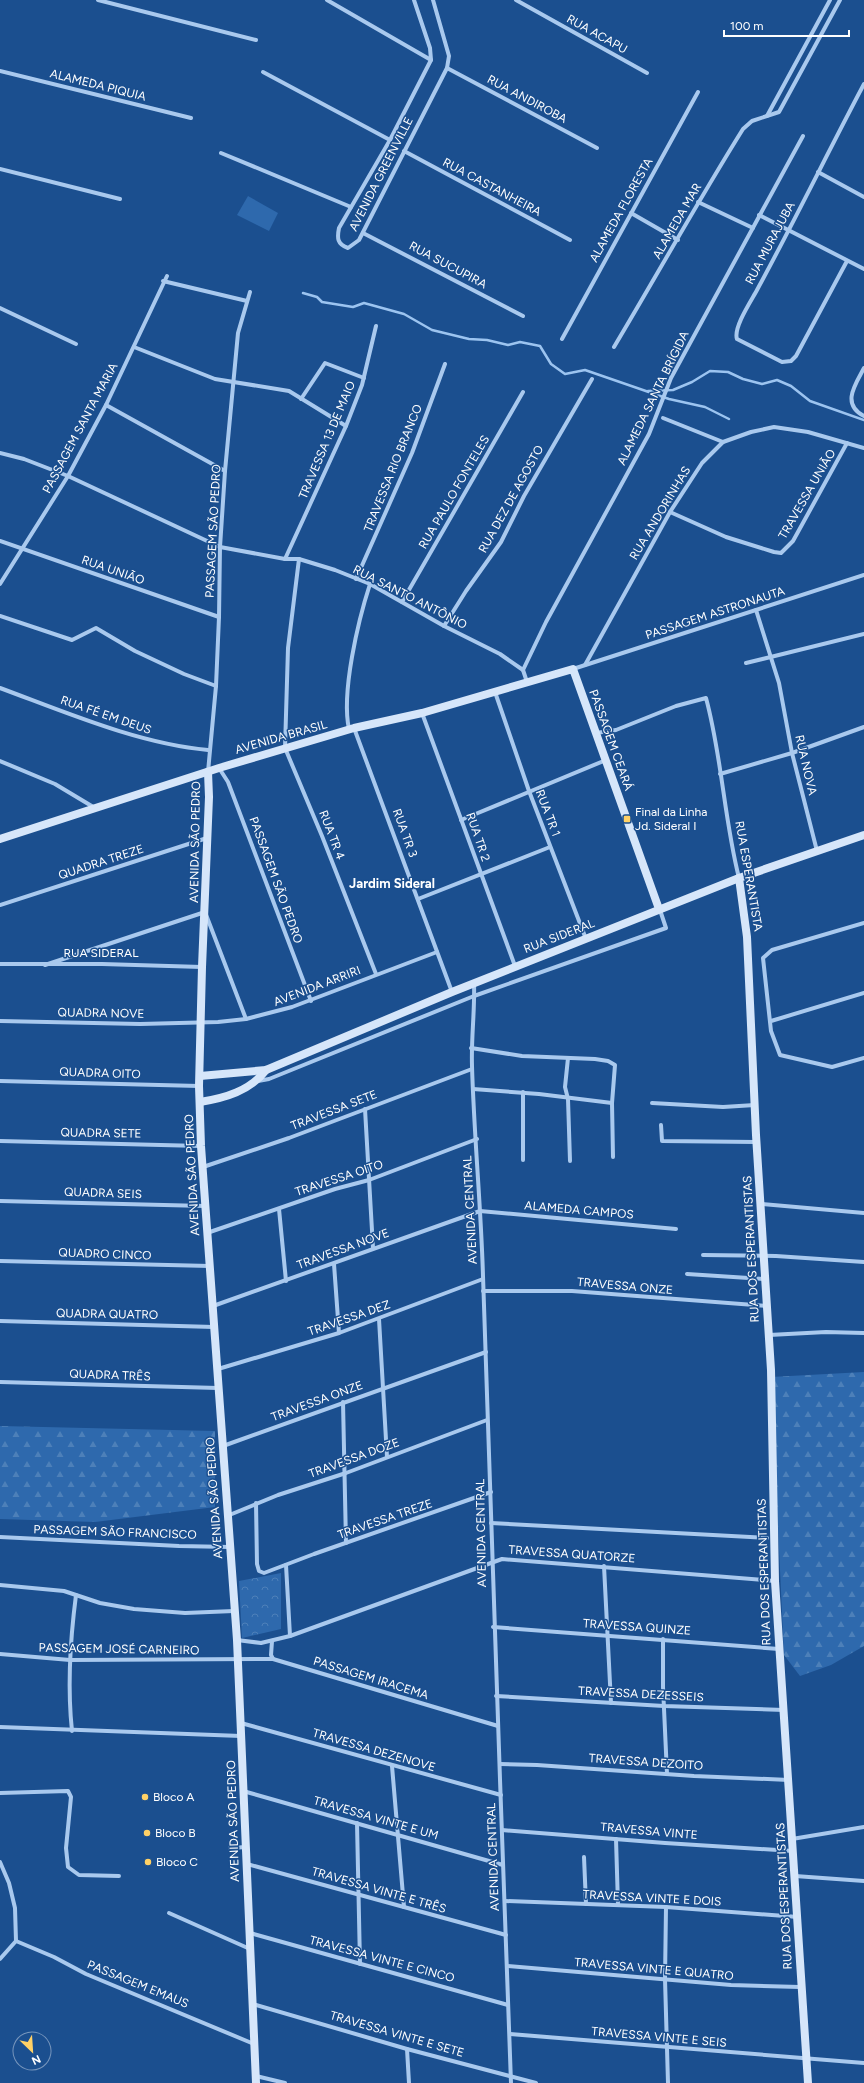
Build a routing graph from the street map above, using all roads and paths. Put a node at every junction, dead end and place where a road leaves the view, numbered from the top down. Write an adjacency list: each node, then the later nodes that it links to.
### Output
1 (98, 0): 8 (street)
2 (327, 0): 9 (street)
3 (414, 0): 9 (street)
4 (433, 0): 10 (street, AVENIDA GREENVILLE)
5 (516, 0): 13 (street, RUA ACAPU)
6 (830, 0): 16 (street)
7 (840, 0): 16 (street, ALAMEDA MAR)
8 (256, 40)
9 (431, 60): 19 (street, AVENIDA GREENVILLE)
10 (447, 68): 20 (street, RUA ANDIROBA); 21 (street, AVENIDA GREENVILLE)
11 (0, 71): 17 (street, ALAMEDA PIQUIA)
12 (263, 72): 19 (street)
13 (647, 74)
14 (864, 84): 24 (street, RUA MURAJUBA)
15 (698, 92): 29 (street, ALAMEDA FLORESTA)
16 (767, 116): 27 (street, ALAMEDA MAR)
17 (191, 118)
18 (803, 136): 30 (street, ALAMEDA SANTA BRÍGIDA)
19 (390, 140): 28 (street, AVENIDA GREENVILLE)
20 (597, 148)
21 (404, 151): 33 (street, AVENIDA GREENVILLE); 34 (street, RUA CASTANHEIRA)
22 (221, 153): 28 (street)
23 (0, 169): 26 (street)
24 (818, 172): 25 (street); 32 (street, RUA MURAJUBA)
25 (864, 197)
26 (120, 199)
27 (698, 202): 31 (street); 35 (street, ALAMEDA MAR)
28 (351, 207): 33 (street, AVENIDA GREENVILLE)
29 (631, 213): 35 (street); 45 (street, ALAMEDA FLORESTA)
30 (759, 215): 31 (street, ALAMEDA SANTA BRÍGIDA); 32 (street)
31 (753, 228): 86 (street, ALAMEDA SANTA BRÍGIDA)
32 (789, 231): 36 (street); 36 (street, RUA MURAJUBA)
33 (363, 233): 43 (street, RUA SUCUPIRA)
34 (570, 240)
35 (678, 240): 48 (street, ALAMEDA MAR)
36 (847, 261): 37 (street)
37 (864, 269)
38 (167, 276): 39 (street, PASSAGEM SANTA MARIA)
39 (163, 281): 41 (street); 47 (street, PASSAGEM SANTA MARIA)
40 (250, 292): 41 (street, PASSAGEM SÃO PEDRO)
41 (247, 301): 53 (street, PASSAGEM SÃO PEDRO)
42 (0, 308): 46 (street)
43 (523, 316)
44 (376, 326): 51 (street, TRAVESSA 13 DE MAIO)
45 (562, 340)
46 (76, 344)
47 (134, 346): 53 (street); 56 (street, PASSAGEM SANTA MARIA)
48 (614, 347)
49 (445, 364): 73 (street, TRAVESSA RIO BRANCO)
50 (864, 368): 57 (street)
51 (364, 378): 55 (street); 59 (street, TRAVESSA 13 DE MAIO)
52 (592, 379): 80 (street, RUA DEZ DE AGOSTO)
53 (233, 382): 55 (street); 64 (street, PASSAGEM SÃO PEDRO)
54 (523, 392): 76 (street, RUA PAULO FONTELES)
55 (301, 398): 59 (street)
56 (106, 405): 64 (street); 65 (street, PASSAGEM SANTA MARIA)
57 (864, 416)
58 (663, 418): 60 (street)
59 (346, 426): 70 (street, TRAVESSA 13 DE MAIO)
60 (724, 442): 61 (street, RUA ANDORINHAS); 66 (street, RUA ANDORINHAS)
61 (847, 443): 62 (street, RUA ANDORINHAS); 66 (street, TRAVESSA UNIÃO)
62 (864, 448)
63 (0, 453): 65 (street, RUA SANTO ANTÔNIO)
64 (225, 470): 68 (street, PASSAGEM SÃO PEDRO)
65 (68, 476): 68 (street, RUA SANTO ANTÔNIO); 69 (street, PASSAGEM SANTA MARIA)
66 (670, 512): 84 (street, RUA ANDORINHAS)
67 (0, 541): 69 (street, RUA UNIÃO)
68 (220, 547): 70 (street, RUA SANTO ANTÔNIO); 79 (street, PASSAGEM SÃO PEDRO)
69 (22, 550): 74 (street, PASSAGEM SANTA MARIA); 79 (street, RUA UNIÃO)
70 (285, 558): 71 (street, RUA SANTO ANTÔNIO)
71 (299, 559): 73 (street, RUA SANTO ANTÔNIO); 95 (street)
72 (864, 575): 77 (street, PASSAGEM ASTRONAUTA)
73 (356, 579): 75 (street, RUA SANTO ANTÔNIO)
74 (0, 584)
75 (370, 584): 76 (street, RUA SANTO ANTÔNIO); 93 (street)
76 (402, 602): 80 (street, RUA SANTO ANTÔNIO)
77 (756, 610): 82 (street, RUA NOVA); 84 (street, PASSAGEM ASTRONAUTA)
78 (0, 616): 88 (street)
79 (220, 616): 88 (street, PASSAGEM SÃO PEDRO)
80 (444, 626): 86 (street, RUA SANTO ANTÔNIO)
81 (864, 634): 82 (street)
82 (771, 656): 83 (street); 97 (street, RUA NOVA)
83 (746, 663)
84 (585, 665): 85 (street, PASSAGEM ASTRONAUTA)
85 (573, 669): 87 (main road, AVENIDA BRASIL); 94 (main road, PASSAGEM CEARÁ)
86 (523, 670): 87 (street)
87 (527, 682): 90 (main road, AVENIDA BRASIL)
88 (216, 686): 96 (street, PASSAGEM SÃO PEDRO)
89 (0, 688): 96 (street, RUA FÉ EM DEUS)
90 (495, 692): 91 (main road, AVENIDA BRASIL); 103 (street, RUA TR 1)
91 (422, 713): 93 (main road, AVENIDA BRASIL); 105 (street, RUA TR 2)
92 (864, 727): 97 (street)
93 (351, 729): 95 (main road, AVENIDA BRASIL); 113 (street, RUA TR 3)
94 (596, 733): 98 (main road, PASSAGEM CEARÁ); 102 (street, RUA ESPERANTISTA)
95 (285, 748): 100 (main road, AVENIDA BRASIL); 124 (street, RUA TR 4)
96 (208, 750): 101 (street, PASSAGEM SÃO PEDRO)
97 (792, 754): 102 (street); 110 (street, RUA NOVA)
98 (606, 760): 103 (street); 115 (main road, PASSAGEM CEARÁ)
99 (0, 761): 104 (street)
100 (219, 768): 101 (main road, AVENIDA BRASIL); 129 (street, PASSAGEM SÃO PEDRO)
101 (208, 772): 104 (main road, AVENIDA BRASIL); 107 (main road, AVENIDA SÃO PEDRO)
102 (720, 774): 112 (street, RUA ESPERANTISTA)
103 (529, 791): 105 (street); 109 (street, RUA TR 1)
104 (95, 808): 108 (main road, AVENIDA BRASIL)
105 (461, 820): 111 (street, RUA TR 2)
106 (864, 835): 110 (main road, RUA SIDERAL)
107 (208, 838): 114 (street, QUADRA TREZE); 116 (main road, AVENIDA SÃO PEDRO)
108 (0, 839)
109 (550, 847): 111 (street); 118 (street, RUA TR 1)
110 (817, 852): 112 (main road, RUA SIDERAL)
111 (480, 876): 113 (street); 122 (street, RUA TR 2)
112 (739, 878): 115 (main road, RUA SIDERAL); 137 (main road, RUA ESPERANTISTA)
113 (418, 900): 119 (street, RUA TR 3)
114 (0, 905)
115 (659, 909): 118 (main road, RUA SIDERAL); 128 (street)
116 (205, 912): 121 (street); 123 (main road, AVENIDA SÃO PEDRO); 130 (street, AVENIDA SÃO PEDRO)
117 (864, 923): 132 (street)
118 (586, 939): 122 (main road, RUA SIDERAL)
119 (437, 952): 124 (street, AVENIDA ARRIRI); 126 (street, RUA TR 3)
120 (0, 964): 121 (street, RUA SIDERAL)
121 (45, 965): 123 (street, RUA SIDERAL)
122 (515, 966): 125 (main road, RUA SIDERAL)
123 (202, 967): 133 (main road, AVENIDA SÃO PEDRO)
124 (376, 974): 129 (street, AVENIDA ARRIRI)
125 (474, 983): 126 (main road, RUA SIDERAL); 128 (street, AVENIDA CENTRAL)
126 (452, 992): 139 (main road, RUA SIDERAL)
127 (864, 993): 132 (street)
128 (474, 996): 134 (street, AVENIDA CENTRAL); 142 (street)
129 (310, 1001): 130 (street, AVENIDA ARRIRI)
130 (246, 1019): 133 (street, AVENIDA ARRIRI)
131 (0, 1021): 133 (street, QUADRA NOVE)
132 (771, 1021): 136 (street)
133 (201, 1023): 140 (main road, AVENIDA SÃO PEDRO)
134 (471, 1048): 135 (street); 138 (street, AVENIDA CENTRAL)
135 (568, 1058): 146 (street); 148 (street)
136 (864, 1058)
137 (752, 1060): 150 (main road, RUA DOS ESPERANTISTAS)
138 (472, 1069): 144 (street, AVENIDA CENTRAL); 151 (street, TRAVESSA SETE)
139 (266, 1070): 140 (main road, RUA SIDERAL); 142 (main road)
140 (200, 1076): 143 (main road, AVENIDA SÃO PEDRO)
141 (0, 1081): 143 (street, QUADRA OITO)
142 (258, 1081): 147 (main road)
143 (200, 1086): 147 (main road, AVENIDA SÃO PEDRO)
144 (473, 1089): 145 (street); 153 (street, AVENIDA CENTRAL)
145 (523, 1092): 146 (street); 158 (street)
146 (568, 1099): 148 (street); 159 (street)
147 (200, 1102): 156 (main road, AVENIDA SÃO PEDRO)
148 (612, 1103): 157 (street)
149 (652, 1103): 150 (street)
150 (755, 1105): 155 (main road, RUA DOS ESPERANTISTAS)
151 (365, 1109): 160 (street, TRAVESSA SETE); 161 (street)
152 (661, 1125): 155 (street)
153 (477, 1140): 161 (street, TRAVESSA OITO); 166 (street, AVENIDA CENTRAL)
154 (0, 1141): 156 (street, QUADRA SETE)
155 (756, 1142): 163 (main road, RUA DOS ESPERANTISTAS)
156 (201, 1146): 160 (main road, AVENIDA SÃO PEDRO)
157 (613, 1157)
158 (523, 1160)
159 (570, 1161)
160 (203, 1167): 164 (main road, AVENIDA SÃO PEDRO)
161 (369, 1180): 165 (street, TRAVESSA OITO); 170 (street)
162 (0, 1201): 164 (street, QUADRA SEIS)
163 (761, 1204): 167 (street); 172 (main road, RUA DOS ESPERANTISTAS)
164 (205, 1206): 169 (main road, AVENIDA SÃO PEDRO)
165 (279, 1209): 169 (street, TRAVESSA OITO); 180 (street)
166 (480, 1211): 168 (street, ALAMEDA CAMPOS); 170 (street, TRAVESSA NOVE); 178 (street, AVENIDA CENTRAL)
167 (864, 1213)
168 (676, 1229)
169 (208, 1233): 176 (main road, AVENIDA SÃO PEDRO)
170 (373, 1248): 175 (street, TRAVESSA NOVE)
171 (703, 1255): 172 (street)
172 (764, 1256): 174 (street); 179 (main road, RUA DOS ESPERANTISTAS)
173 (0, 1261): 176 (street, QUADRO CINCO)
174 (864, 1262)
175 (334, 1264): 180 (street, TRAVESSA NOVE); 187 (street)
176 (210, 1266): 182 (main road, AVENIDA SÃO PEDRO)
177 (687, 1274): 179 (street)
178 (483, 1279): 181 (street, AVENIDA CENTRAL); 184 (street, TRAVESSA DEZ)
179 (766, 1279): 183 (main road, RUA DOS ESPERANTISTAS)
180 (286, 1281): 182 (street, TRAVESSA NOVE)
181 (483, 1291): 183 (street, TRAVESSA ONZE); 190 (street, AVENIDA CENTRAL)
182 (213, 1306): 186 (main road, AVENIDA SÃO PEDRO)
183 (766, 1306): 189 (main road, RUA DOS ESPERANTISTAS)
184 (379, 1319): 187 (street, TRAVESSA DEZ); 194 (street)
185 (0, 1321): 186 (street, QUADRA QUATRO)
186 (214, 1327): 191 (main road, AVENIDA SÃO PEDRO)
187 (339, 1333): 191 (street, TRAVESSA DEZ)
188 (864, 1333): 189 (street)
189 (768, 1335): 211 (main road, RUA DOS ESPERANTISTAS)
190 (486, 1352): 194 (street, TRAVESSA ONZE); 196 (street, AVENIDA CENTRAL)
191 (218, 1369): 193 (main road, AVENIDA SÃO PEDRO)
192 (0, 1382): 193 (street, QUADRA TRÊS)
193 (219, 1388): 197 (main road, AVENIDA SÃO PEDRO)
194 (381, 1388): 195 (street, TRAVESSA ONZE); 198 (street)
195 (343, 1402): 197 (street, TRAVESSA ONZE); 199 (street)
196 (487, 1420): 198 (street, TRAVESSA DOZE); 200 (street, AVENIDA CENTRAL)
197 (223, 1446): 202 (main road, AVENIDA SÃO PEDRO)
198 (387, 1457): 199 (street, TRAVESSA DOZE)
199 (346, 1473): 201 (street, TRAVESSA DOZE); 206 (street)
200 (491, 1492): 203 (street, AVENIDA CENTRAL); 206 (street, TRAVESSA TREZE)
201 (256, 1504): 202 (street, TRAVESSA DOZE); 209 (street, TRAVESSA TREZE)
202 (227, 1516): 207 (main road, AVENIDA SÃO PEDRO)
203 (491, 1523): 205 (street); 208 (street, AVENIDA CENTRAL)
204 (0, 1537): 207 (street, PASSAGEM SÃO FRANCISCO)
205 (767, 1538)
206 (346, 1543): 209 (street, TRAVESSA TREZE)
207 (230, 1547): 214 (main road, AVENIDA SÃO PEDRO)
208 (491, 1562): 210 (street, TRAVESSA QUATORZE); 215 (street, AVENIDA CENTRAL); 217 (street, TRAVESSA QUATORZE)
209 (286, 1565): 217 (street)
210 (604, 1566): 211 (street, TRAVESSA QUATORZE); 216 (street)
211 (775, 1581): 221 (main road, RUA DOS ESPERANTISTAS)
212 (0, 1585): 213 (street)
213 (76, 1595): 214 (street); 225 (street)
214 (234, 1611): 219 (main road, AVENIDA SÃO PEDRO)
215 (494, 1627): 216 (street, TRAVESSA QUINZE); 226 (street, AVENIDA CENTRAL)
216 (607, 1635): 218 (street, TRAVESSA QUINZE); 227 (street)
217 (290, 1636): 220 (street, TRAVESSA QUATORZE)
218 (663, 1639): 221 (street, TRAVESSA QUINZE); 228 (street)
219 (237, 1640): 220 (street, TRAVESSA QUATORZE); 223 (main road, AVENIDA SÃO PEDRO)
220 (272, 1641): 224 (street)
221 (779, 1649): 229 (main road, RUA DOS ESPERANTISTAS)
222 (0, 1654): 225 (street, PASSAGEM JOSÉ CARNEIRO)
223 (237, 1659): 224 (street, PASSAGEM IRACEMA); 225 (street, PASSAGEM JOSÉ CARNEIRO); 230 (main road, AVENIDA SÃO PEDRO)
224 (273, 1659): 231 (street, PASSAGEM IRACEMA)
225 (70, 1660): 233 (street)
226 (496, 1696): 227 (street, TRAVESSA DEZESSEIS); 231 (street, AVENIDA CENTRAL)
227 (611, 1704): 228 (street, TRAVESSA DEZESSEIS)
228 (664, 1706): 229 (street, TRAVESSA DEZESSEIS); 237 (street)
229 (785, 1710): 238 (main road, RUA DOS ESPERANTISTAS)
230 (241, 1723): 234 (main road, AVENIDA SÃO PEDRO); 236 (street, TRAVESSA DEZENOVE)
231 (498, 1726): 235 (street, AVENIDA CENTRAL)
232 (0, 1727): 233 (street)
233 (72, 1731): 234 (street)
234 (242, 1736): 239 (main road, AVENIDA SÃO PEDRO)
235 (500, 1764): 237 (street, TRAVESSA DEZOITO); 241 (street, AVENIDA CENTRAL)
236 (392, 1766): 241 (street, TRAVESSA DEZENOVE); 245 (street)
237 (667, 1774): 238 (street, TRAVESSA DEZOITO)
238 (789, 1780): 247 (main road, RUA DOS ESPERANTISTAS)
239 (243, 1790): 242 (street, TRAVESSA VINTE E UM); 248 (main road, AVENIDA SÃO PEDRO)
240 (0, 1793): 255 (street)
241 (501, 1795): 244 (street, AVENIDA CENTRAL)
242 (357, 1823): 245 (street, TRAVESSA VINTE E UM); 258 (street)
243 (864, 1827): 247 (street)
244 (502, 1830): 246 (street, TRAVESSA VINTE); 254 (street, AVENIDA CENTRAL)
245 (398, 1835): 254 (street, TRAVESSA VINTE E UM); 262 (street)
246 (616, 1839): 250 (street, TRAVESSA VINTE); 261 (street)
247 (792, 1839): 250 (main road, RUA DOS ESPERANTISTAS)
248 (246, 1847): 249 (street); 253 (main road, AVENIDA SÃO PEDRO)
249 (230, 1848)
250 (794, 1850): 256 (main road, RUA DOS ESPERANTISTAS)
251 (584, 1857): 260 (street)
252 (0, 1862): 268 (street)
253 (246, 1864): 258 (street, TRAVESSA VINTE E TRÊS); 266 (main road, AVENIDA SÃO PEDRO)
254 (503, 1865): 259 (street, AVENIDA CENTRAL)
255 (119, 1876)
256 (795, 1876): 257 (street); 265 (main road, RUA DOS ESPERANTISTAS)
257 (864, 1881)
258 (358, 1894): 262 (street, TRAVESSA VINTE E TRÊS); 271 (street)
259 (505, 1901): 260 (street, TRAVESSA VINTE E DOIS); 267 (street, AVENIDA CENTRAL)
260 (586, 1904): 261 (street, TRAVESSA VINTE E DOIS)
261 (618, 1906): 263 (street, TRAVESSA VINTE E DOIS)
262 (404, 1907): 267 (street, TRAVESSA VINTE E TRÊS)
263 (666, 1907): 265 (street, TRAVESSA VINTE E DOIS); 273 (street)
264 (169, 1913): 269 (street)
265 (798, 1917): 274 (main road, RUA DOS ESPERANTISTAS)
266 (250, 1933): 269 (main road, AVENIDA SÃO PEDRO); 271 (street, TRAVESSA VINTE E CINCO)
267 (506, 1935): 272 (street, AVENIDA CENTRAL)
268 (16, 1941): 270 (street); 278 (street, PASSAGEM EMAUS)
269 (251, 1949): 275 (main road, AVENIDA SÃO PEDRO)
270 (0, 1959)
271 (360, 1964): 276 (street, TRAVESSA VINTE E CINCO)
272 (507, 1966): 273 (street, TRAVESSA VINTE E QUATRO); 276 (street, AVENIDA CENTRAL)
273 (665, 1979): 274 (street, TRAVESSA VINTE E QUATRO); 279 (street)
274 (800, 1987): 281 (main road, RUA DOS ESPERANTISTAS)
275 (253, 2004): 278 (main road, AVENIDA SÃO PEDRO); 280 (street, TRAVESSA VINTE E SETE)
276 (508, 2005): 277 (street, AVENIDA CENTRAL)
277 (510, 2034): 279 (street, TRAVESSA VINTE E SEIS); 283 (street, AVENIDA CENTRAL)
278 (254, 2044): 284 (main road, AVENIDA SÃO PEDRO)
279 (668, 2048): 281 (street, TRAVESSA VINTE E SEIS); 289 (street)
280 (407, 2049): 283 (street, TRAVESSA VINTE E SETE); 286 (street)
281 (807, 2059): 282 (street, TRAVESSA VINTE E SEIS); 290 (main road, RUA DOS ESPERANTISTAS)
282 (864, 2063)
283 (510, 2075): 287 (street, AVENIDA CENTRAL); 288 (street, TRAVESSA VINTE E SETE)
284 (256, 2079): 285 (street)
285 (285, 2083)
286 (409, 2083)
287 (511, 2083)
288 (536, 2083)
289 (668, 2083)
290 (808, 2083)

